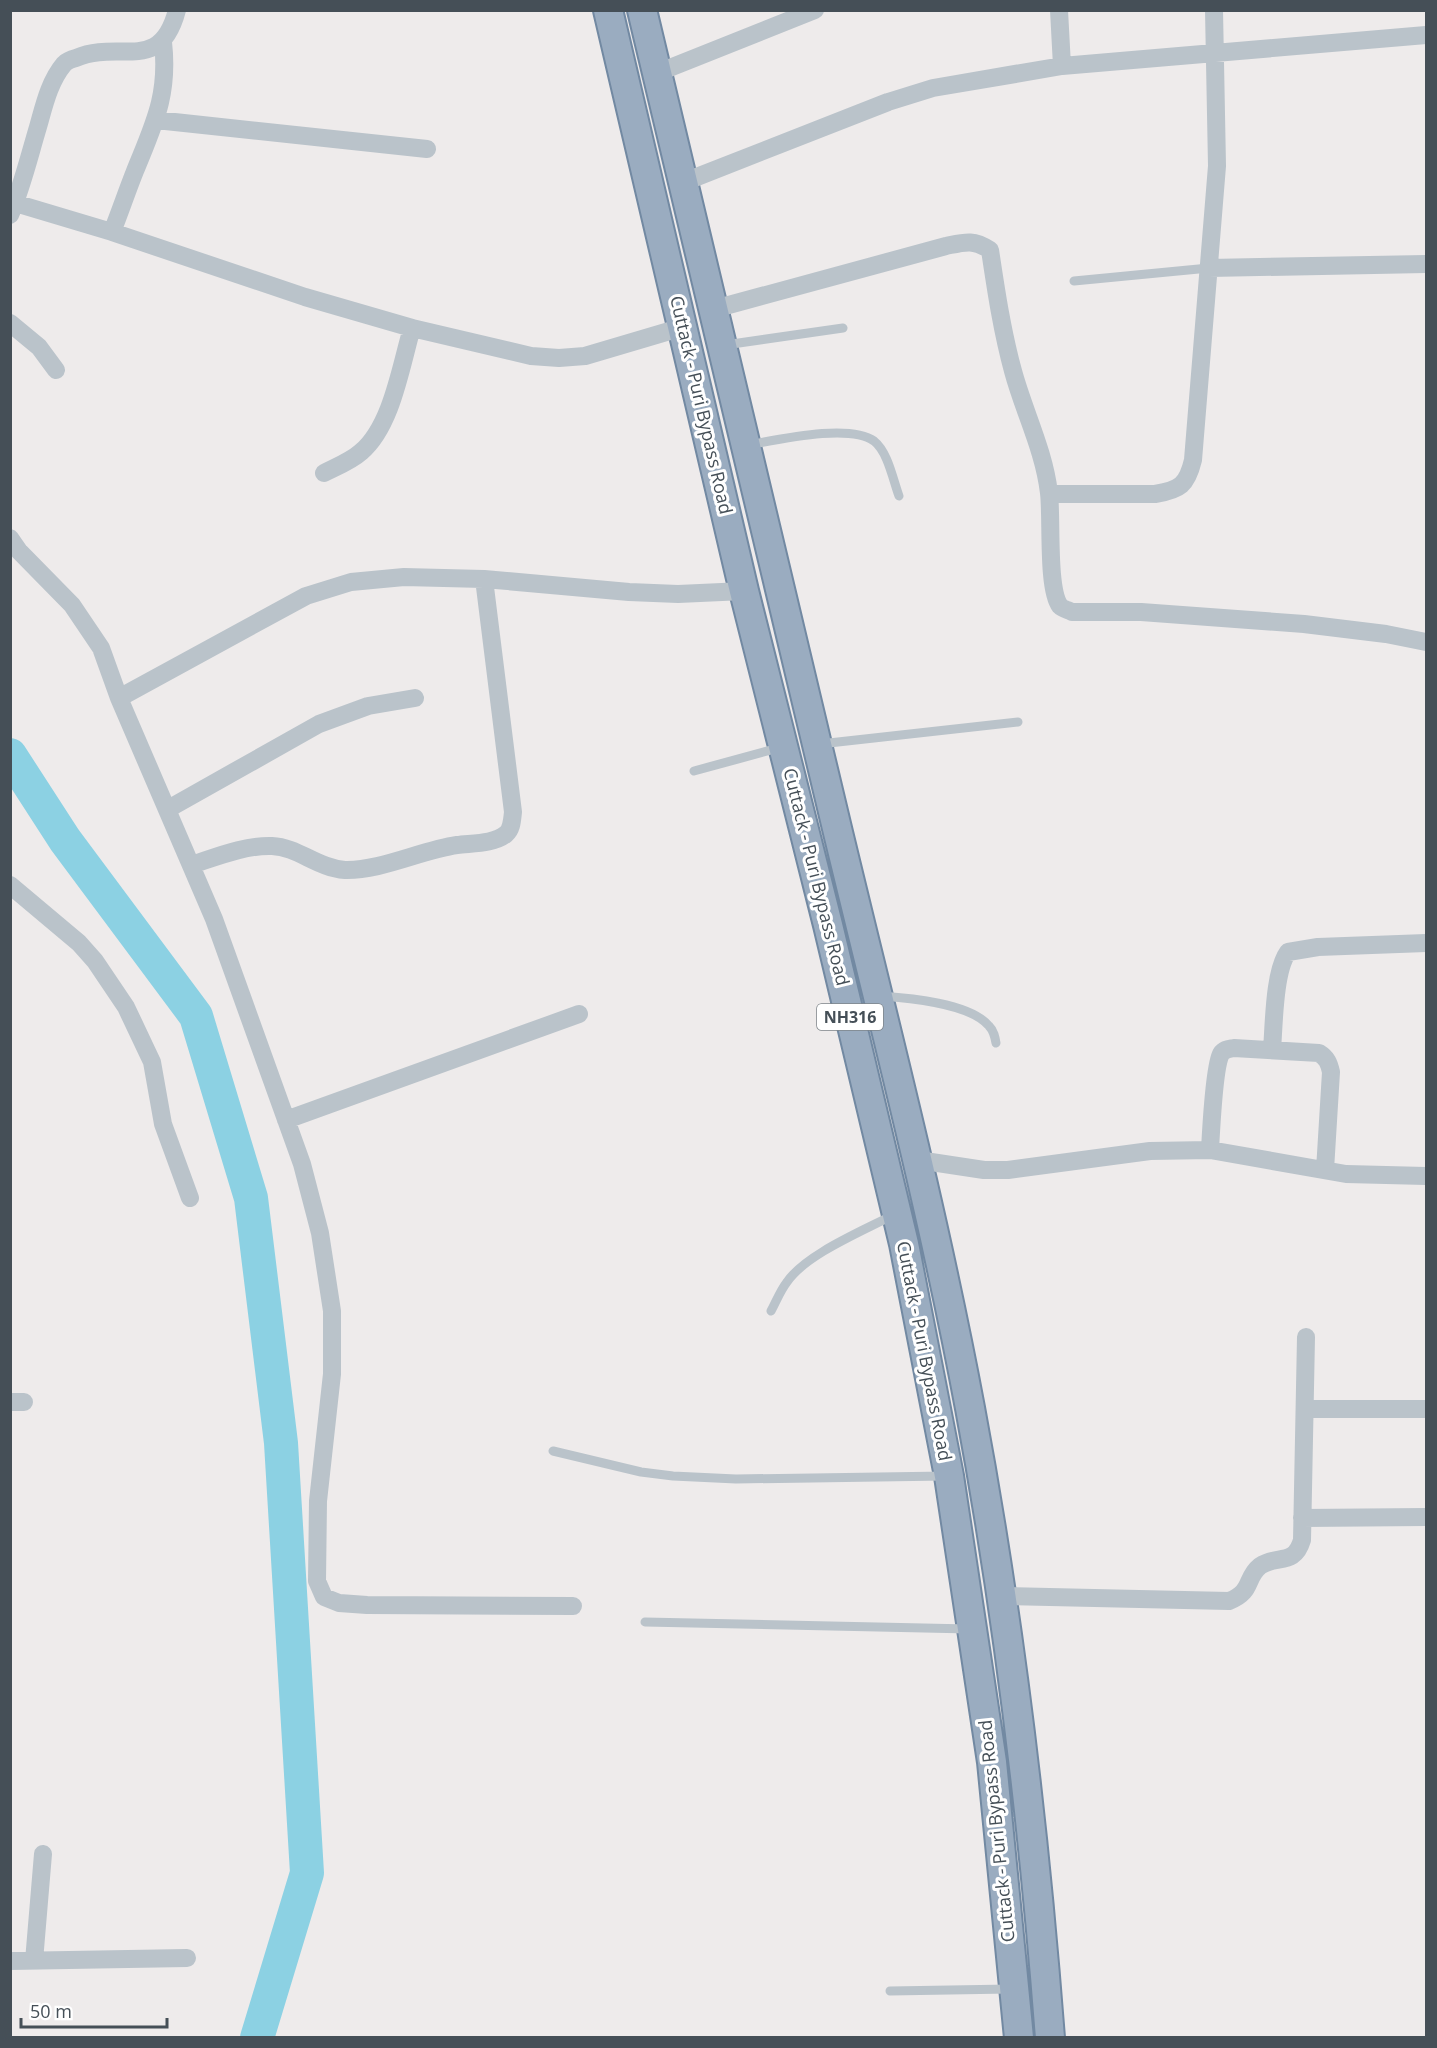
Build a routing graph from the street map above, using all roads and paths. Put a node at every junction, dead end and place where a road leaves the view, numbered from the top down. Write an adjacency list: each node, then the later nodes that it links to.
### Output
1 (177, 10): 8 (street)
2 (608, 10): 22 (highway, Cuttack - Puri Bypass Road / NH316)
3 (642, 10): 11 (highway, Cuttack - Puri Bypass Road / NH316)
4 (815, 10): 11 (street)
5 (1059, 10): 10 (street)
6 (1214, 10): 9 (street)
7 (1426, 35): 9 (street)
8 (163, 42): 12 (street); 15 (street)
9 (1216, 53): 10 (street); 18 (street)
10 (1062, 66): 14 (street)
11 (657, 73): 14 (highway, Cuttack - Puri Bypass Road / NH316)
12 (156, 120): 13 (street); 16 (street)
13 (427, 149)
14 (684, 182): 20 (highway, Cuttack - Puri Bypass Road / NH316)
15 (13, 209): 16 (street)
16 (112, 232): 23 (street)
17 (1426, 264): 18 (street)
18 (1209, 268): 19 (lane); 29 (street)
19 (1074, 282)
20 (714, 309): 25 (highway, Cuttack - Puri Bypass Road / NH316); 29 (street)
21 (10, 323): 26 (street)
22 (683, 327): 23 (street); 33 (highway, Cuttack - Puri Bypass Road / NH316)
23 (412, 328): 28 (street)
24 (843, 328): 25 (lane)
25 (722, 345): 27 (highway, Cuttack - Puri Bypass Road / NH316)
26 (56, 370)
27 (746, 446): 30 (lane); 38 (highway, Cuttack - Puri Bypass Road / NH316)
28 (324, 473)
29 (1049, 494): 34 (street)
30 (899, 496)
31 (10, 538): 35 (street)
32 (484, 579): 33 (street); 35 (street); 42 (street)
33 (744, 591): 39 (highway, Cuttack - Puri Bypass Road / NH316)
34 (1426, 642)
35 (120, 698): 41 (street)
36 (416, 698): 41 (street)
37 (1018, 722): 38 (lane)
38 (817, 744): 45 (highway, Cuttack - Puri Bypass Road / NH316)
39 (783, 747): 40 (lane); 55 (highway, Cuttack - Puri Bypass Road / NH316)
40 (694, 771)
41 (168, 810): 42 (street)
42 (191, 865): 49 (street)
43 (10, 885): 54 (street)
44 (1426, 943): 48 (street)
45 (879, 996): 47 (lane); 51 (highway, Cuttack - Puri Bypass Road / NH316)
46 (579, 1014): 49 (street)
47 (996, 1043)
48 (1272, 1050): 50 (street); 52 (street)
49 (286, 1120): 65 (street)
50 (1210, 1150): 51 (street); 52 (street)
51 (918, 1160): 64 (highway, Cuttack - Puri Bypass Road / NH316)
52 (1325, 1170): 53 (street)
53 (1426, 1176)
54 (190, 1198)
55 (896, 1214): 56 (lane); 61 (highway, Cuttack - Puri Bypass Road / NH316)
56 (771, 1311)
57 (1306, 1337): 58 (street)
58 (1305, 1409): 59 (street); 63 (street)
59 (1426, 1409)
60 (553, 1451): 61 (lane)
61 (949, 1476): 67 (highway, Cuttack - Puri Bypass Road / NH316)
62 (1426, 1517): 63 (street)
63 (1302, 1518): 64 (street)
64 (1001, 1596): 75 (highway, Cuttack - Puri Bypass Road / NH316)
65 (573, 1606)
66 (645, 1622): 67 (lane)
67 (972, 1629): 72 (highway, Cuttack - Puri Bypass Road / NH316)
68 (44, 1854): 71 (street)
69 (187, 1958): 71 (street)
70 (10, 1961): 71 (street)
71 (34, 1961)
72 (1014, 1989): 73 (lane); 74 (highway, Cuttack - Puri Bypass Road / NH316)
73 (890, 1991)
74 (1018, 2037)
75 (1050, 2037)

